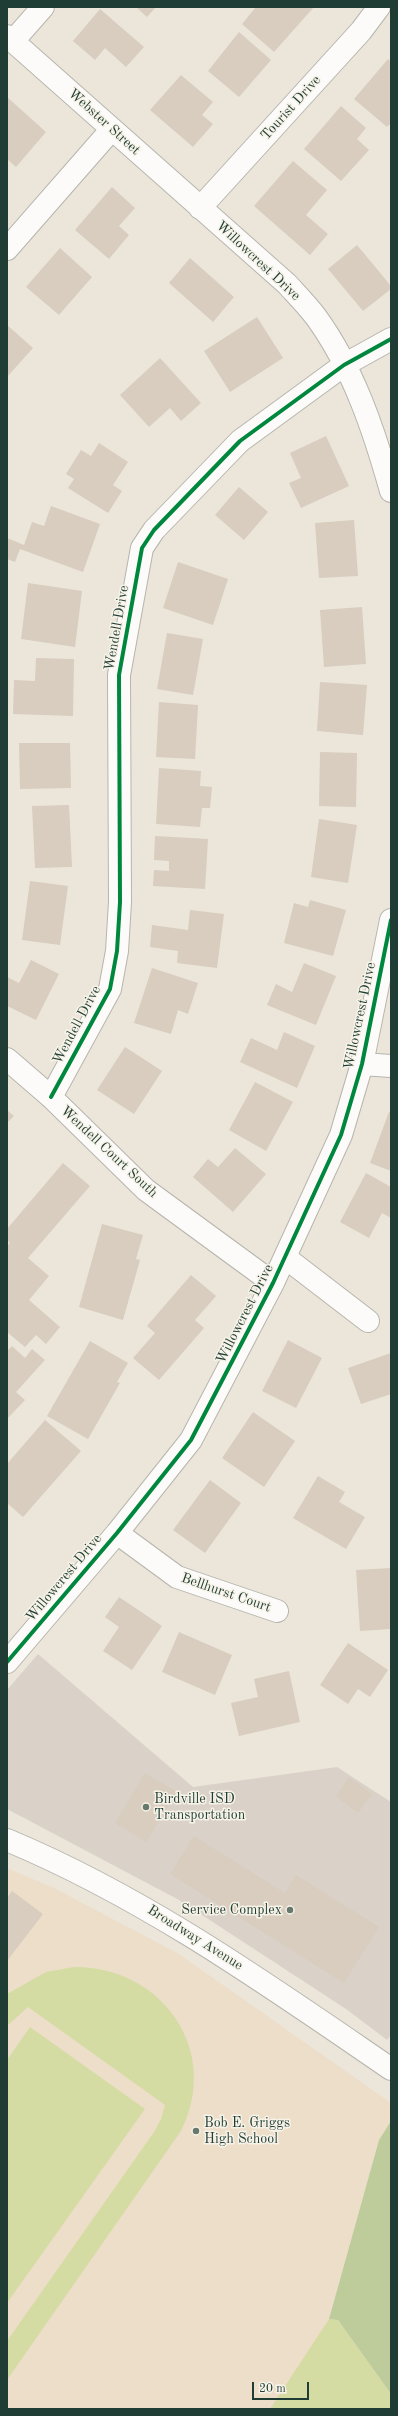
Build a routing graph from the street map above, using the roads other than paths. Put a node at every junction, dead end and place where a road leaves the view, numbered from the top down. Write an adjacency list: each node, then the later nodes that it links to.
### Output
1 (43, 7): 3 (street)
2 (379, 7): 5 (street, Tourist Drive)
3 (10, 38): 4 (street, Webster Street)
4 (112, 129): 5 (street, Webster Street); 6 (street)
5 (200, 208): 8 (street, Willowcrest Drive)
6 (7, 249)
7 (391, 340): 8 (street, Wendell Drive)
8 (344, 365): 9 (street, Willowcrest Drive); 14 (street, Wendell Drive)
9 (391, 491)
10 (391, 920): 12 (street, Willowcrest Drive)
11 (7, 1059): 14 (street, Wendell Court South)
12 (362, 1064): 13 (street); 15 (street, Willowcrest Drive)
13 (391, 1066)
14 (51, 1097): 16 (street, Wendell Court South)
15 (286, 1258): 16 (street, Willowcrest Drive); 17 (street)
16 (273, 1283): 18 (street, Willowcrest Drive)
17 (368, 1321)
18 (117, 1533): 19 (street, Bellhurst Court); 20 (street, Willowcrest Drive)
19 (277, 1611)
20 (7, 1662)
21 (7, 1840): 22 (street, Broadway Avenue)
22 (391, 2069)

